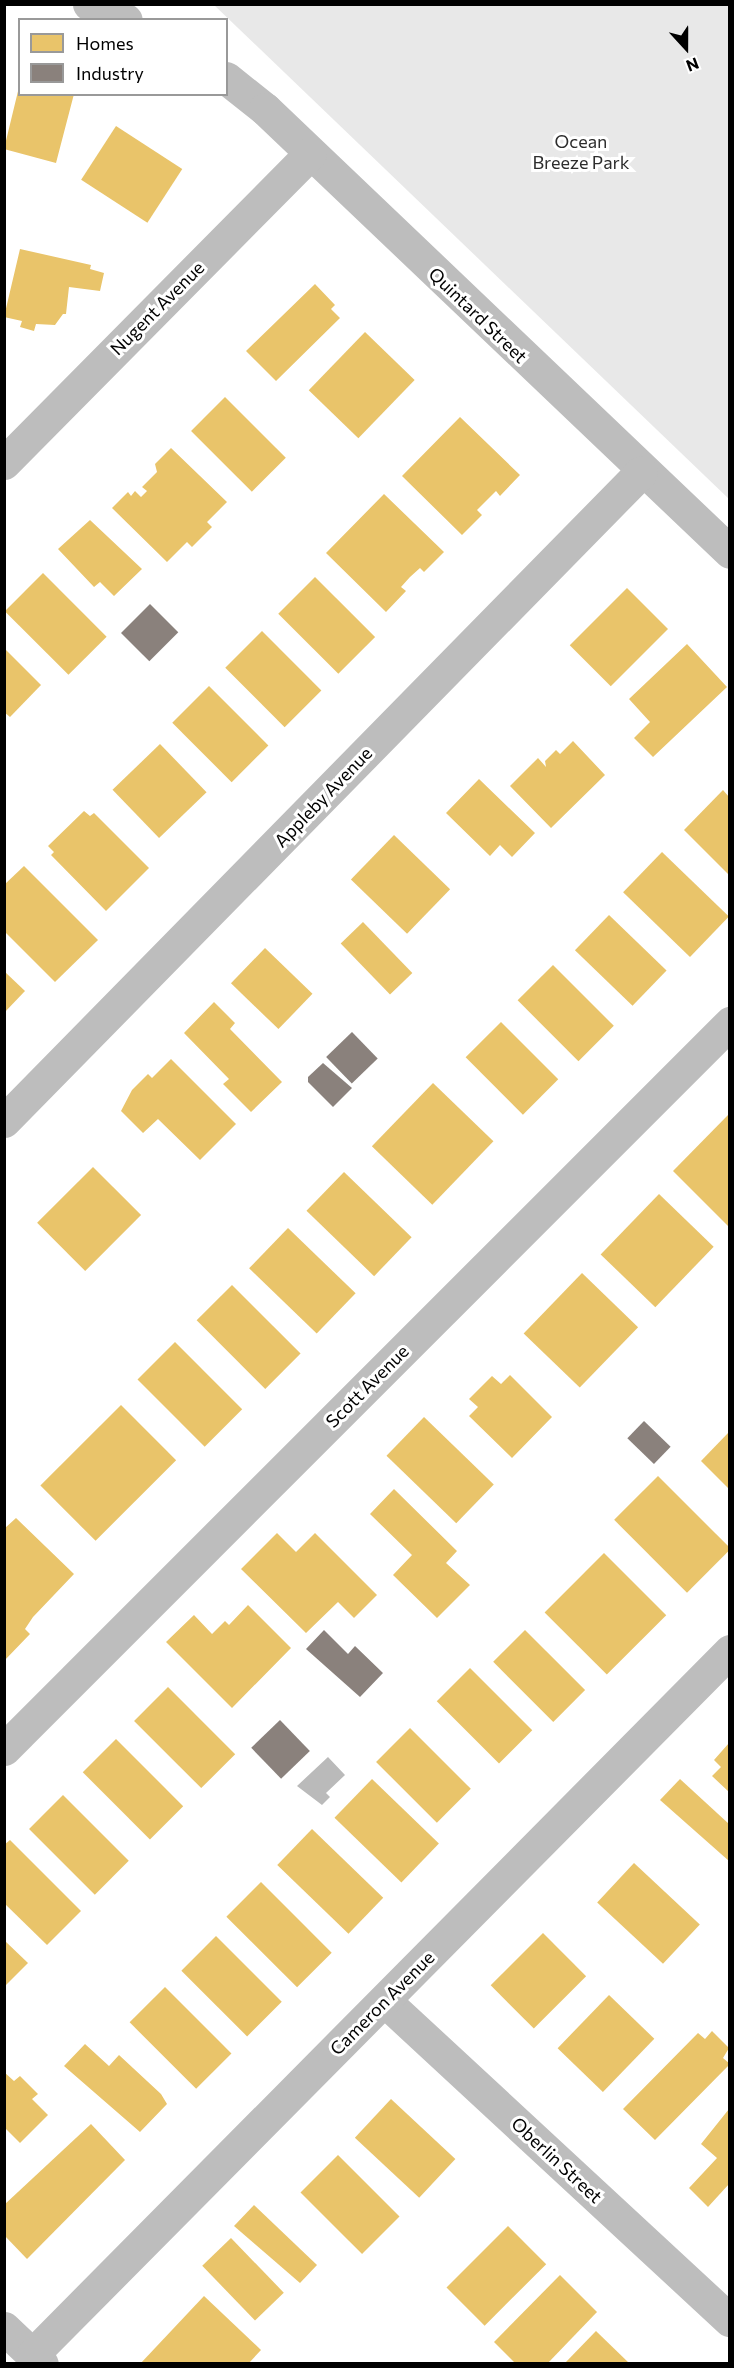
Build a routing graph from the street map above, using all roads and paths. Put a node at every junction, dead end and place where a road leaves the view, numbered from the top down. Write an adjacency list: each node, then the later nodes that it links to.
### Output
1 (88, 4): 2 (street)
2 (121, 18)
3 (228, 80): 4 (street, Quintard Street)
4 (310, 154): 5 (street, Nugent Avenue); 6 (street, Quintard Street)
5 (9, 454)
6 (641, 472): 7 (street, Quintard Street); 9 (street, Appleby Avenue)
7 (729, 552)
8 (729, 1023): 11 (street, Scott Avenue)
9 (4, 1122)
10 (729, 1651): 12 (street, Cameron Avenue)
11 (4, 1749)
12 (385, 2001): 13 (street, Oberlin Street); 15 (street, Cameron Avenue)
13 (729, 2320)
14 (4, 2328): 15 (street)
15 (38, 2359)

